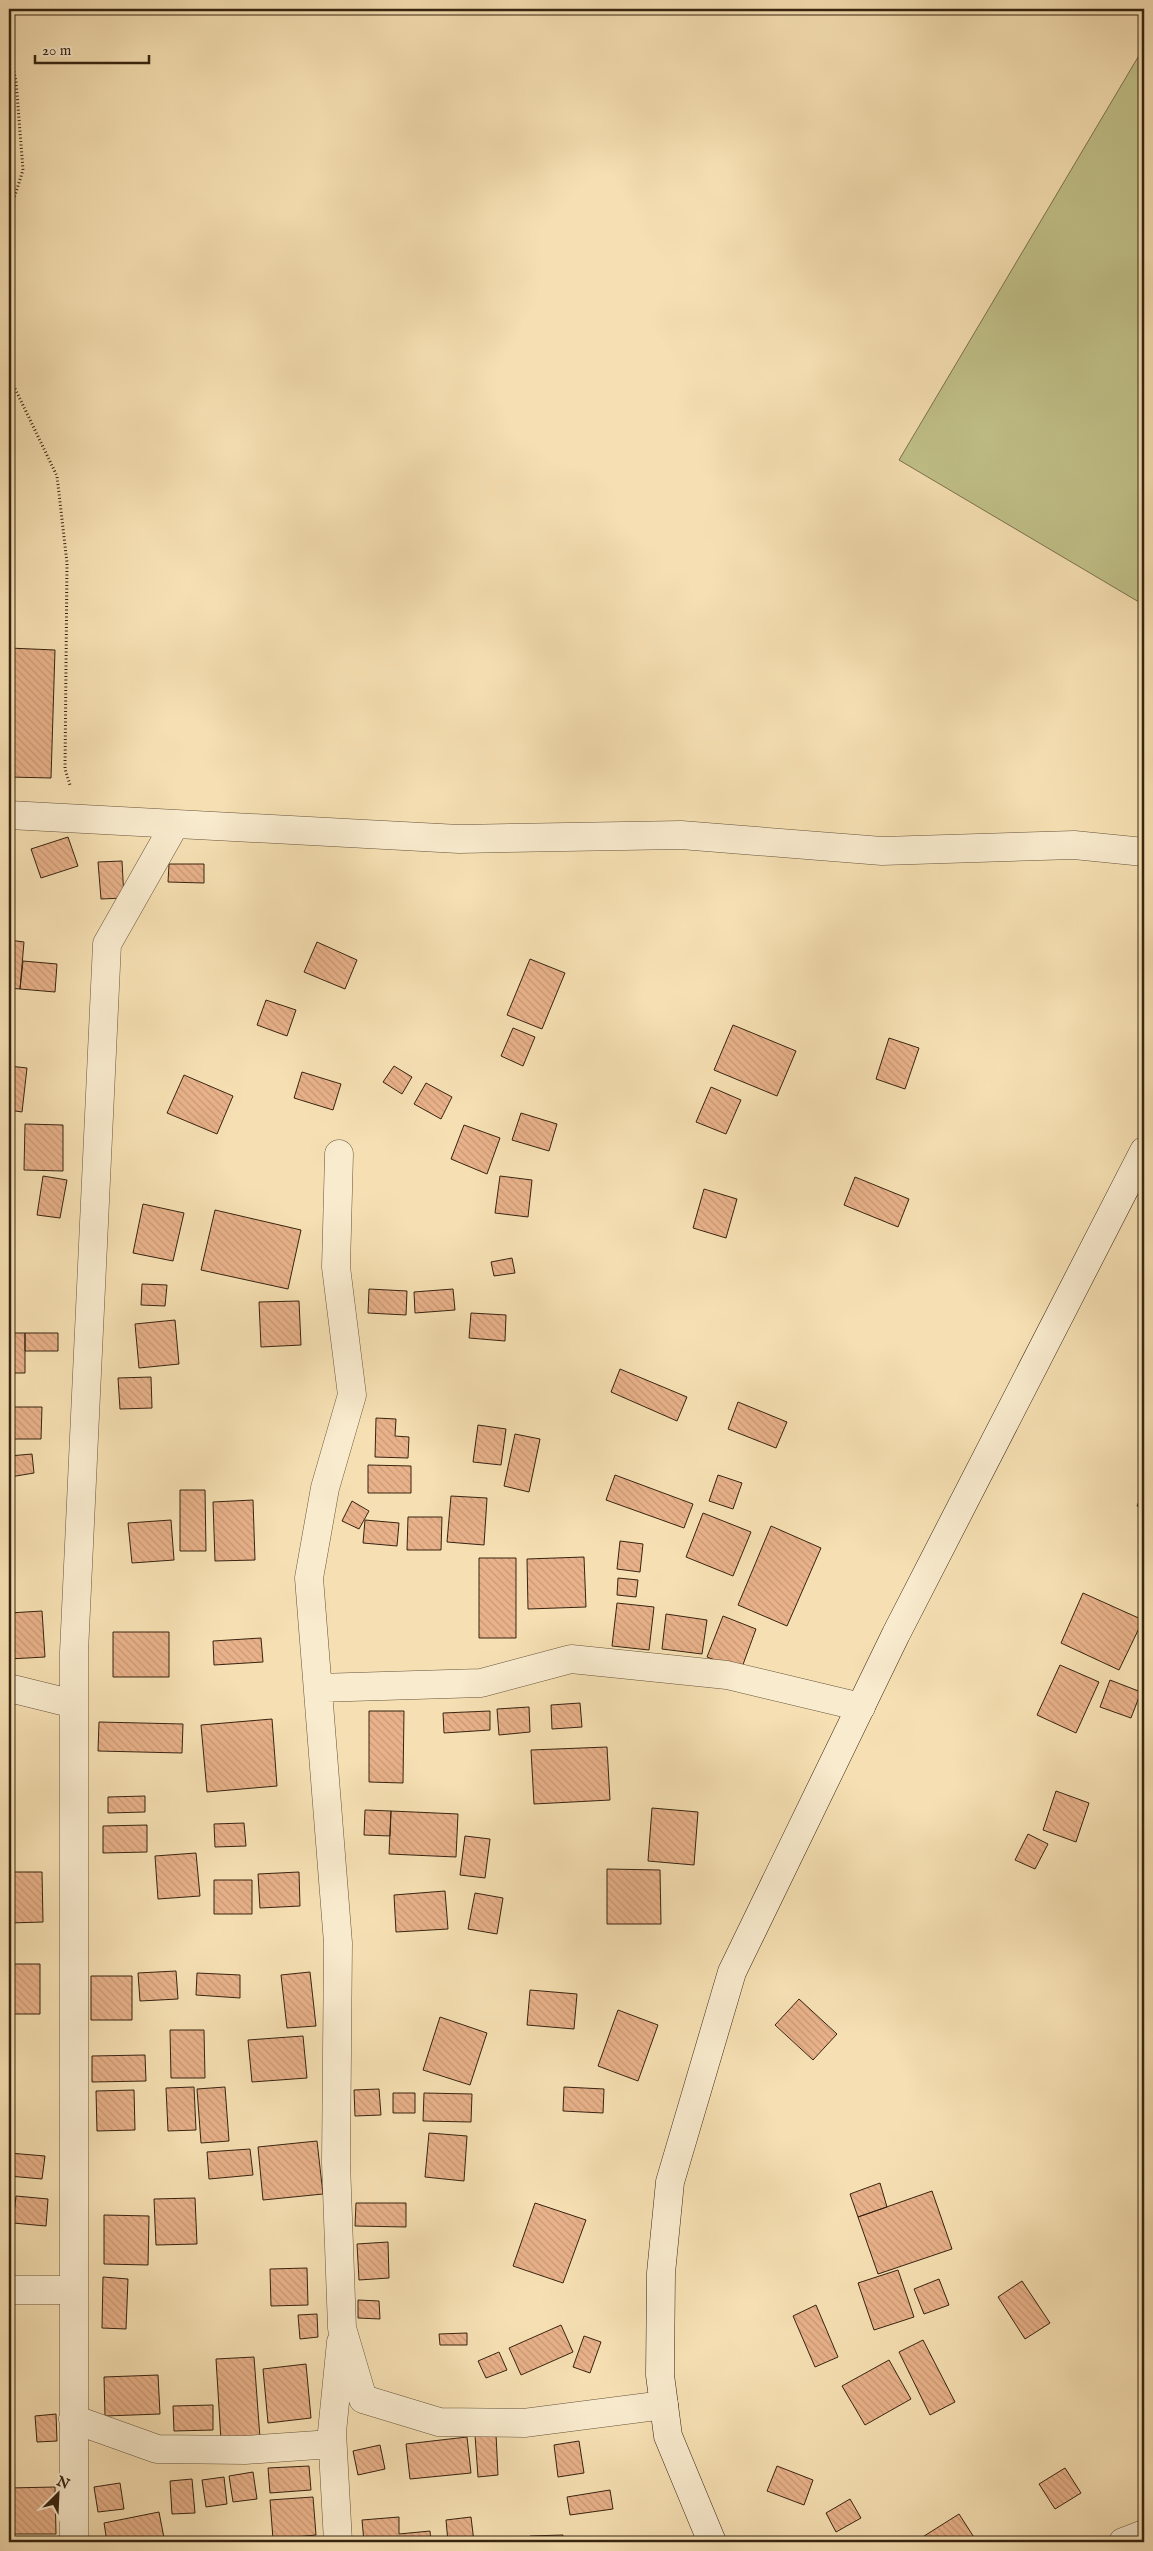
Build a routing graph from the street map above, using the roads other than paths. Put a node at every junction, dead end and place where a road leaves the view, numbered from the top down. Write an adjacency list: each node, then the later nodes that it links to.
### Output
1 (9, 815): 2 (street)
2 (175, 824): 3 (street); 8 (street)
3 (1144, 852)
4 (1144, 1151): 9 (street)
5 (339, 1154): 7 (street)
6 (9, 1688): 8 (street)
7 (318, 1688): 9 (street); 12 (street)
8 (74, 1704): 11 (street)
9 (861, 1706): 13 (street)
10 (9, 2290): 11 (street)
11 (73, 2290): 14 (street)
12 (342, 2328): 13 (street); 15 (street)
13 (664, 2405): 19 (street)
14 (73, 2419): 15 (street); 17 (street)
15 (332, 2444): 18 (street)
16 (1144, 2534): 20 (street)
17 (74, 2542)
18 (338, 2542)
19 (712, 2542)
20 (1123, 2542)

